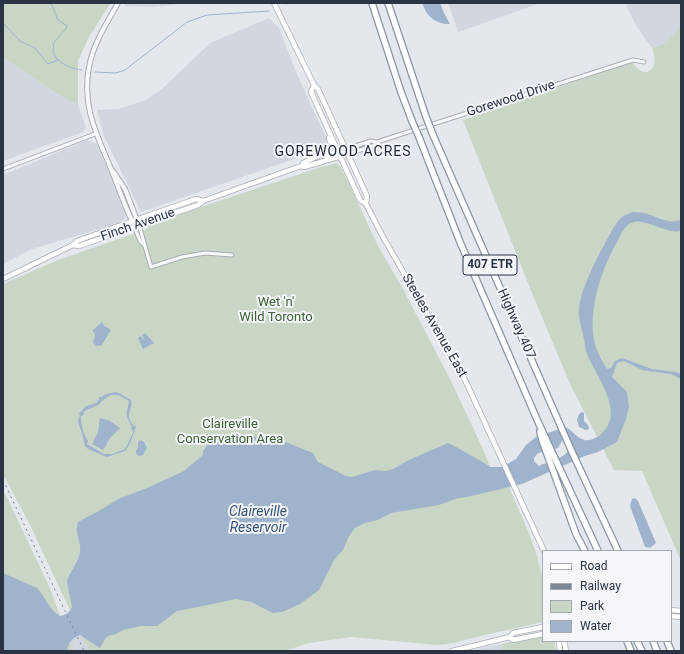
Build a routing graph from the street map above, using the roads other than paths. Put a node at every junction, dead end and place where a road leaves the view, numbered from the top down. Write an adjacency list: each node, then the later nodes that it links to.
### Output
1 (118, 3): 8 (street)
2 (274, 3): 6 (main road, Steeles Avenue East)
3 (372, 3): 23 (highway, Highway 407 / 407 ETR, bridge)
4 (388, 3): 24 (highway, Highway 407 / 407 ETR, bridge)
5 (644, 62): 9 (street, Gorewood Drive)
6 (314, 85): 7 (main road, Steeles Avenue East); 10 (main road, Steeles Avenue East)
7 (326, 125): 11 (main road, Steeles Avenue East); 13 (main road)
8 (95, 134): 12 (street); 14 (street)
9 (377, 142): 10 (street, Gorewood Drive); 10 (street, Gorewood Drive)
10 (347, 151): 11 (main road, Finch Avenue); 16 (main road, Steeles Avenue East)
11 (339, 154): 13 (main road, Finch Avenue); 16 (main road, Steeles Avenue East)
12 (109, 164): 17 (street); 18 (street)
13 (302, 165): 15 (main road, Finch Avenue)
14 (3, 169)
15 (203, 201): 17 (main road, Finch Avenue); 19 (main road, Finch Avenue)
16 (366, 204): 25 (main road, Steeles Avenue East)
17 (137, 219): 18 (main road, Finch Avenue); 19 (street)
18 (132, 221): 19 (street); 20 (main road, Finch Avenue)
19 (137, 226): 20 (main road, Finch Avenue); 21 (street)
20 (73, 245): 22 (main road, Finch Avenue)
21 (232, 255)
22 (3, 278)
23 (539, 424): 26 (highway); 27 (highway, Highway 407 / 407 ETR)
24 (613, 538): 28 (highway, Highway 407 / 407 ETR); 29 (highway)
25 (544, 550)
26 (584, 550)
27 (598, 550)
28 (618, 550)
29 (622, 550)
30 (542, 627): 32 (main road)
31 (542, 634): 32 (main road)
32 (510, 636): 35 (main road)
33 (638, 642): 36 (highway)
34 (668, 642): 37 (highway)
35 (452, 651)
36 (642, 651)
37 (672, 651)

